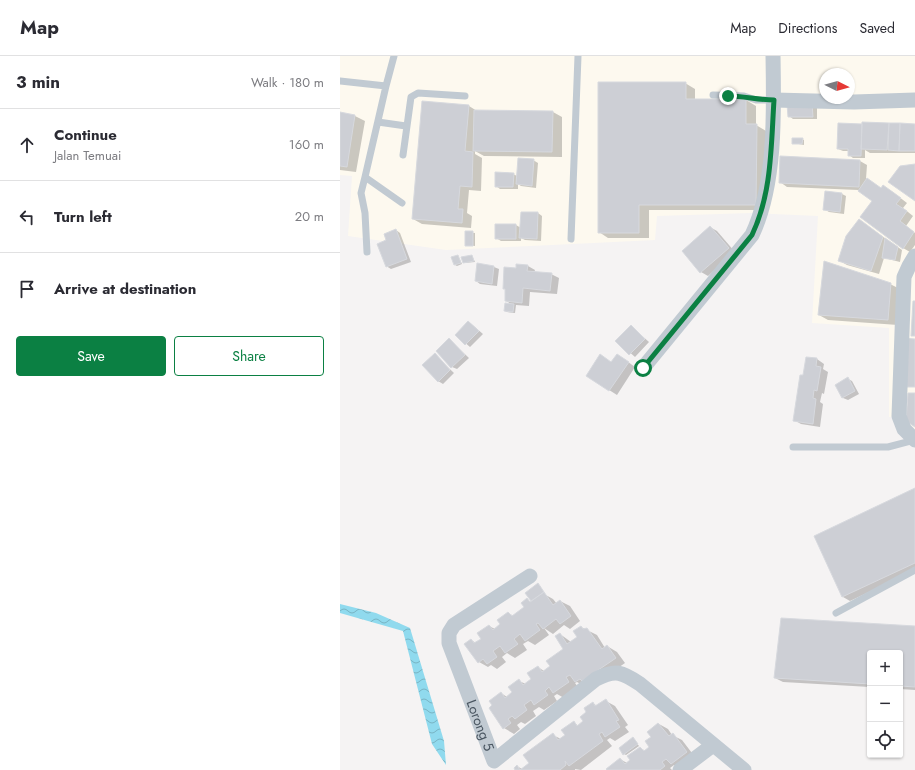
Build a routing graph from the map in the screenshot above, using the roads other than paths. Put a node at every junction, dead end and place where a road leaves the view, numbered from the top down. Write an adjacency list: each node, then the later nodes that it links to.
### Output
1 (394, 56): 5 (lane)
2 (578, 56): 15 (lane)
3 (773, 56): 8 (street)
4 (340, 81): 5 (lane)
5 (386, 86): 10 (lane)
6 (713, 95): 8 (lane)
7 (465, 96): 11 (lane)
8 (774, 100): 9 (street); 18 (street)
9 (915, 100)
10 (378, 122): 11 (lane); 13 (lane)
11 (406, 126): 12 (lane)
12 (403, 155)
13 (365, 178): 14 (lane); 16 (lane)
14 (402, 203)
15 (571, 239)
16 (367, 252)
17 (915, 256): 19 (street)
18 (643, 368)
19 (915, 440): 20 (lane)
20 (793, 447)
21 (915, 570): 23 (lane)
22 (530, 576): 25 (street, Lorong 5)
23 (836, 613)
24 (713, 745): 25 (street, Lorong 5); 26 (street); 27 (street)
25 (495, 765)
26 (680, 770)
27 (744, 770)

